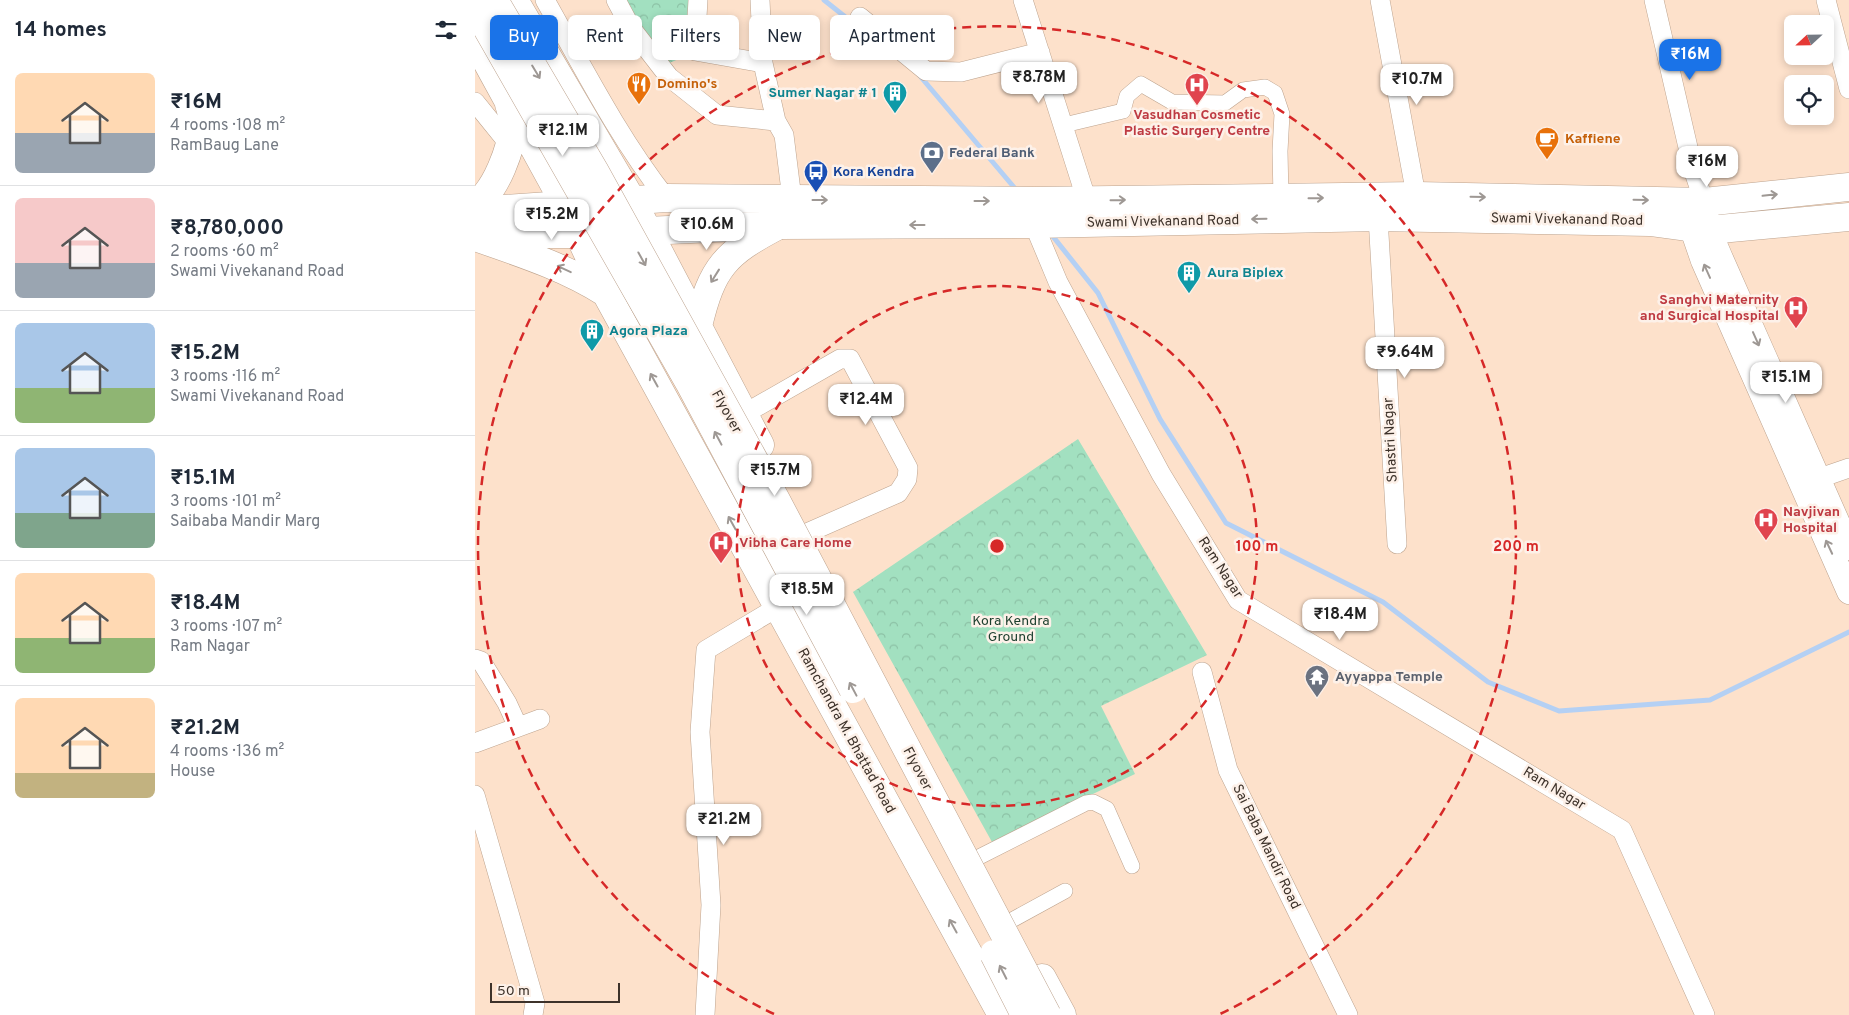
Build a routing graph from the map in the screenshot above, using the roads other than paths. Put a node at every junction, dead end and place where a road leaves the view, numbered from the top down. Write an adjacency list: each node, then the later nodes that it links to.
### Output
1 (494, 0): 65 (main road, Flyover, one-way to 65, bridge)
2 (514, 0): 23 (main road)
3 (545, 0): 24 (street)
4 (616, 0): 19 (street)
5 (699, 0): 15 (street)
6 (760, 0): 15 (street)
7 (1023, 0): 13 (street)
8 (1380, 0): 31 (street)
9 (1654, 0): 28 (street)
10 (1826, 0): 16 (street)
11 (475, 7): 64 (main road, Flyover, one-way to 11, bridge)
12 (475, 40): 17 (main road, Ramchandra M. Bhattad Road)
13 (1040, 52): 14 (street); 20 (street)
14 (915, 60)
15 (763, 63): 19 (street)
16 (1849, 89)
17 (506, 95): 21 (main road); 30 (main road, Ramchandra M. Bhattad Road)
18 (475, 102): 21 (street)
19 (776, 122): 26 (street)
20 (1064, 125): 25 (street); 27 (street)
21 (509, 144): 29 (main road)
22 (1849, 187): 28 (main road, Swami Vivekanand Road, one-way to 22)
23 (631, 198): 24 (main road, Swami Vivekanand Road); 30 (main road, Swami Vivekanand Road); 37 (main road)
24 (666, 198): 26 (main road, Swami Vivekanand Road)
25 (1281, 198): 27 (main road, Swami Vivekanand Road, one-way to 25); 31 (main road, Swami Vivekanand Road, one-way to 31)
26 (792, 200): 33 (main road, Swami Vivekanand Road, one-way to 33)
27 (1087, 201): 33 (main road, Swami Vivekanand Road)
28 (1696, 202): 31 (main road, Swami Vivekanand Road, one-way to 28); 38 (street)
29 (475, 204)
30 (565, 204): 32 (main road, Swami Vivekanand Road); 39 (main road, Ramchandra M. Bhattad Road)
31 (1418, 207): 34 (main road, Swami Vivekanand Road); 38 (main road, Swami Vivekanand Road)
32 (475, 211)
33 (1036, 215): 34 (main road, Swami Vivekanand Road, one-way to 33); 36 (main road, Swami Vivekanand Road, one-way to 36); 68 (street, Ram Nagar)
34 (1378, 217): 47 (street, Shastri Nagar)
35 (1849, 217): 38 (main road, Swami Vivekanand Road)
36 (779, 225): 37 (main road, Swami Vivekanand Road); 42 (main road, one-way to 42)
37 (647, 230): 39 (main road, Swami Vivekanand Road); 42 (main road)
38 (1701, 230): 45 (street, one-way to 45); 49 (street, one-way to 38)
39 (578, 234): 40 (main road, Swami Vivekanand Road); 41 (main road, Ramchandra M. Bhattad Road)
40 (475, 235): 41 (main road, one-way to 40)
41 (606, 293): 50 (main road, Ramchandra M. Bhattad Road, one-way to 41)
42 (697, 326): 43 (main road)
43 (744, 414): 46 (main road); 46 (street)
44 (1849, 468): 45 (street)
45 (1817, 479): 48 (street)
46 (807, 534): 57 (main road)
47 (1397, 544)
48 (1849, 548)
49 (1849, 592)
50 (778, 607): 62 (street); 63 (main road, Ramchandra M. Bhattad Road, one-way to 50)
51 (475, 659): 54 (street)
52 (1202, 672): 67 (street, Sai Baba Mandir Road)
53 (540, 719): 54 (street)
54 (518, 727): 55 (street)
55 (475, 743)
56 (475, 795): 61 (street)
57 (979, 857): 58 (street); 60 (main road)
58 (1132, 866)
59 (1065, 891): 60 (street)
60 (1012, 920): 66 (main road)
61 (533, 1015)
62 (705, 1015)
63 (1002, 1015)
64 (1025, 1015)
65 (1047, 1015)
66 (1062, 1015)
67 (1348, 1015)
68 (1705, 1015)

